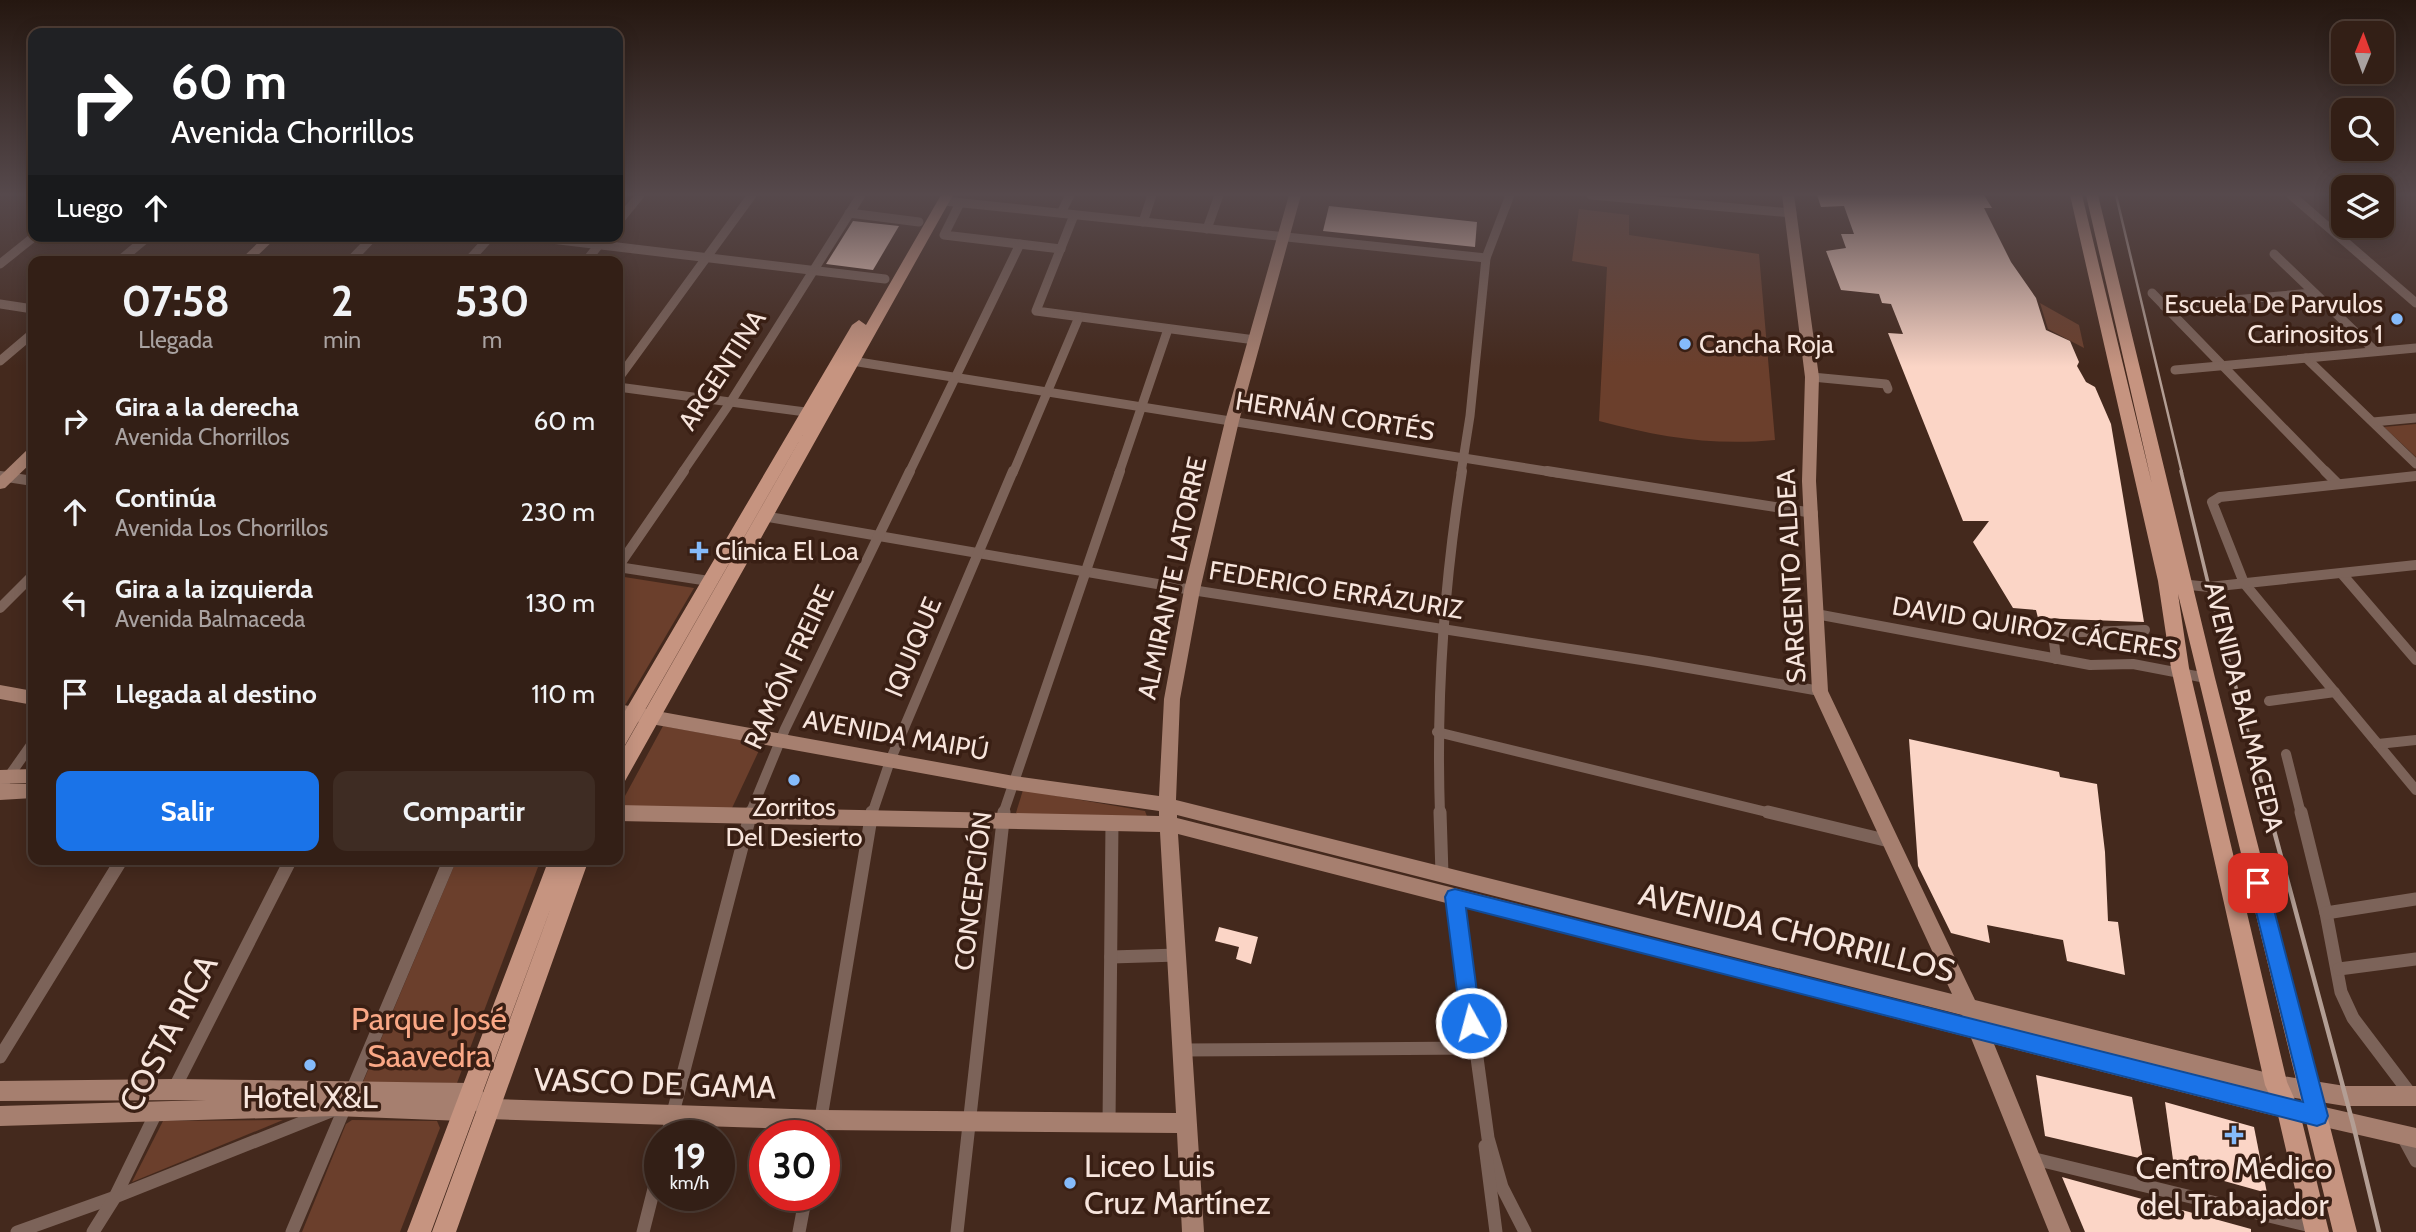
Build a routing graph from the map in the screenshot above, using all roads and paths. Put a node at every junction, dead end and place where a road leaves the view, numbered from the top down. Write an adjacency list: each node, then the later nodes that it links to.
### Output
1 (14, 252): 19 (street)
2 (661, 252): 17 (street)
3 (710, 252): 17 (street)
4 (824, 252): 20 (street, ARGENTINA)
5 (901, 252): 21 (main road)
6 (915, 252): 36 (main road)
7 (1016, 252): 40 (street, RAMÓN FREIRE)
8 (1060, 252): 28 (street)
9 (1280, 252): 31 (main road, ALMIRANTE LATORRE)
10 (1433, 252): 18 (street)
11 (1488, 252): 18 (street)
12 (1797, 252): 41 (main road, SARGENTO ALDEA)
13 (2090, 252): 69 (main road, AVENIDA BALMACEDA)
14 (2106, 252): 71 (main road, AVENIDA BALMACEDA)
15 (2358, 252): 24 (street)
16 (2274, 254): 23 (street)
17 (706, 258): 20 (street); 39 (street)
18 (1486, 258): 52 (street)
19 (0, 264)
20 (812, 271): 21 (street); 44 (street, ARGENTINA)
21 (885, 279): 46 (main road)
22 (2152, 293): 26 (street)
23 (2313, 293): 26 (street); 33 (street)
24 (2416, 303)
25 (0, 304): 27 (street)
26 (2164, 306): 37 (street)
27 (28, 308)
28 (1079, 317): 29 (street); 43 (street, IQUIQUE)
29 (1168, 329): 31 (street); 45 (street, CONCEPCIÓN)
30 (28, 336): 35 (street)
31 (1255, 340): 48 (main road, ALMIRANTE LATORRE)
32 (2416, 348): 33 (street)
33 (2375, 351): 34 (street)
34 (2306, 358): 37 (street); 49 (street)
35 (0, 361)
36 (852, 361): 40 (street, HERNÁN CORTÉS); 46 (main road)
37 (2222, 366): 38 (street); 57 (street)
38 (2175, 370)
39 (623, 372)
40 (956, 377): 43 (street, HERNÁN CORTÉS); 60 (street, RAMÓN FREIRE)
41 (1812, 380): 41 (street); 58 (main road, SARGENTO ALDEA)
42 (623, 388): 44 (street)
43 (1048, 392): 45 (street, HERNÁN CORTÉS); 61 (street, IQUIQUE)
44 (730, 403): 46 (street); 62 (street, ARGENTINA)
45 (1142, 407): 48 (street, HERNÁN CORTÉS); 65 (street, CONCEPCIÓN)
46 (814, 414): 59 (main road); 68 (main road)
47 (2416, 418): 49 (street)
48 (1233, 421): 52 (street, HERNÁN CORTÉS); 72 (main road, ALMIRANTE LATORRE)
49 (2373, 422): 53 (street)
50 (28, 448): 55 (main road)
51 (28, 457): 55 (main road)
52 (1464, 458): 58 (street, HERNÁN CORTÉS); 75 (street)
53 (2416, 464)
54 (2416, 476): 57 (street)
55 (2, 477): 56 (street)
56 (28, 480)
57 (2338, 484): 70 (street)
58 (1813, 513): 74 (main road, SARGENTO ALDEA)
59 (763, 516): 60 (street, FEDERICO ERRÁZURIZ); 87 (main road)
60 (878, 537): 61 (street, FEDERICO ERRÁZURIZ); 90 (street, RAMÓN FREIRE)
61 (980, 555): 65 (street, FEDERICO ERRÁZURIZ); 94 (street, IQUIQUE)
62 (623, 560)
63 (2416, 565): 66 (street)
64 (623, 568): 68 (street)
65 (1085, 572): 72 (street, FEDERICO ERRÁZURIZ); 98 (street, CONCEPCIÓN)
66 (2342, 574): 70 (street); 78 (street)
67 (28, 580): 73 (street)
68 (709, 581): 86 (main road)
69 (2167, 581): 71 (street); 79 (main road, AVENIDA BALMACEDA)
70 (2244, 583): 71 (street); 83 (street)
71 (2186, 585): 80 (main road, AVENIDA BALMACEDA)
72 (1192, 590): 75 (street, FEDERICO ERRÁZURIZ); 101 (main road, ALMIRANTE LATORRE)
73 (0, 608)
74 (1816, 614): 77 (street, DAVID QUIROZ CÁCERES); 81 (main road, SARGENTO ALDEA)
75 (1445, 630): 81 (street, FEDERICO ERRÁZURIZ); 88 (street)
76 (2145, 631): 77 (street)
77 (2056, 659): 79 (street, DAVID QUIROZ CÁCERES)
78 (2416, 659)
79 (2182, 674): 80 (street, DAVID QUIROZ CÁCERES); 128 (main road, AVENIDA BALMACEDA)
80 (2206, 678): 130 (main road, AVENIDA BALMACEDA)
81 (1820, 691): 108 (main road, SARGENTO ALDEA)
82 (0, 692): 84 (main road)
83 (2335, 692): 85 (street); 91 (street)
84 (28, 697)
85 (2269, 701)
86 (625, 712): 87 (main road, AVENIDA MAIPÚ)
87 (651, 716): 90 (main road, AVENIDA MAIPÚ); 95 (main road)
88 (1437, 732): 108 (street); 114 (street)
89 (2416, 740): 91 (street)
90 (779, 741): 94 (main road, AVENIDA MAIPÚ); 103 (street, RAMÓN FREIRE)
91 (2378, 744): 100 (street)
92 (28, 749): 97 (street)
93 (2286, 754): 117 (street)
94 (890, 761): 98 (main road, AVENIDA MAIPÚ); 104 (street, IQUIQUE)
95 (623, 766)
96 (28, 777): 97 (main road)
97 (2, 783): 99 (main road)
98 (1014, 783): 101 (main road, AVENIDA MAIPÚ); 105 (street, CONCEPCIÓN)
99 (28, 790)
100 (2416, 790)
101 (1167, 805): 107 (main road, ALMIRANTE LATORRE); 114 (main road, AVENIDA CHORRILLOS)
102 (623, 813): 103 (main road)
103 (749, 816): 104 (main road); 139 (street, RAMÓN FREIRE)
104 (870, 818): 105 (main road); 143 (street, IQUIQUE)
105 (1001, 820): 106 (main road); 145 (street, CONCEPCIÓN)
106 (1112, 822): 107 (main road); 120 (street)
107 (1170, 824): 115 (main road, AVENIDA CHORRILLOS); 119 (main road, ALMIRANTE LATORRE)
108 (1889, 841): 123 (main road, SARGENTO ALDEA)
109 (117, 865): 127 (street)
110 (288, 865): 129 (street, COSTA RICA)
111 (447, 865): 133 (street)
112 (557, 865): 134 (main road)
113 (577, 865): 135 (main road)
114 (1442, 874): 118 (main road, AVENIDA CHORRILLOS)
115 (1455, 897): 118 (main road, AVENIDA CHORRILLOS); 125 (street)
116 (2416, 899): 117 (street)
117 (2326, 913): 122 (street)
118 (1685, 946): 123 (main road, AVENIDA CHORRILLOS); 124 (main road, AVENIDA CHORRILLOS)
119 (1178, 954): 120 (street); 126 (main road, ALMIRANTE LATORRE)
120 (1111, 957): 146 (street)
121 (2416, 959): 122 (street)
122 (2339, 969): 132 (street)
123 (1969, 1008): 124 (main road, SARGENTO ALDEA); 128 (main road, AVENIDA CHORRILLOS)
124 (1978, 1030): 136 (main road, AVENIDA CHORRILLOS); 150 (main road, SARGENTO ALDEA)
125 (1474, 1048): 126 (street); 138 (street)
126 (1183, 1050): 147 (main road, ALMIRANTE LATORRE)
127 (0, 1057)
128 (2276, 1085): 130 (main road, AVENIDA CHORRILLOS); 136 (main road, AVENIDA BALMACEDA)
129 (175, 1089): 131 (main road); 133 (main road); 137 (street, COSTA RICA)
130 (2310, 1090): 132 (main road, AVENIDA CHORRILLOS); 141 (main road, AVENIDA BALMACEDA)
131 (0, 1091)
132 (2414, 1096)
133 (347, 1098): 134 (main road); 137 (main road); 152 (street); 158 (street)
134 (467, 1102): 135 (main road); 159 (main road)
135 (489, 1109): 139 (main road, VASCO DE GAMA); 160 (main road)
136 (2288, 1109): 141 (main road, AVENIDA CHORRILLOS); 155 (main road, AVENIDA BALMACEDA)
137 (157, 1111): 140 (main road); 152 (street, COSTA RICA)
138 (1482, 1112): 165 (street); 166 (street)
139 (673, 1115): 142 (street, RAMÓN FREIRE); 144 (main road, VASCO DE GAMA)
140 (0, 1116)
141 (2317, 1116): 149 (main road); 168 (main road, AVENIDA BALMACEDA)
142 (672, 1120)
143 (820, 1120)
144 (749, 1122)
145 (969, 1122): 146 (main road, VASCO DE GAMA); 148 (main road, VASCO DE GAMA); 163 (street, CONCEPCIÓN)
146 (1109, 1123): 147 (main road, VASCO DE GAMA)
147 (1187, 1123): 164 (main road, ALMIRANTE LATORRE)
148 (840, 1127)
149 (2409, 1137): 151 (street)
150 (2031, 1158): 155 (street); 167 (main road, SARGENTO ALDEA)
151 (2416, 1161)
152 (115, 1197): 156 (street); 157 (street, COSTA RICA)
153 (648, 1211): 161 (street)
154 (803, 1211): 162 (street)
155 (2316, 1229)
156 (17, 1232)
157 (93, 1232)
158 (292, 1232)
159 (419, 1232)
160 (444, 1232)
161 (643, 1232)
162 (799, 1232)
163 (957, 1232)
164 (1193, 1232)
165 (1496, 1232)
166 (1525, 1232)
167 (2060, 1232)
168 (2346, 1232)

